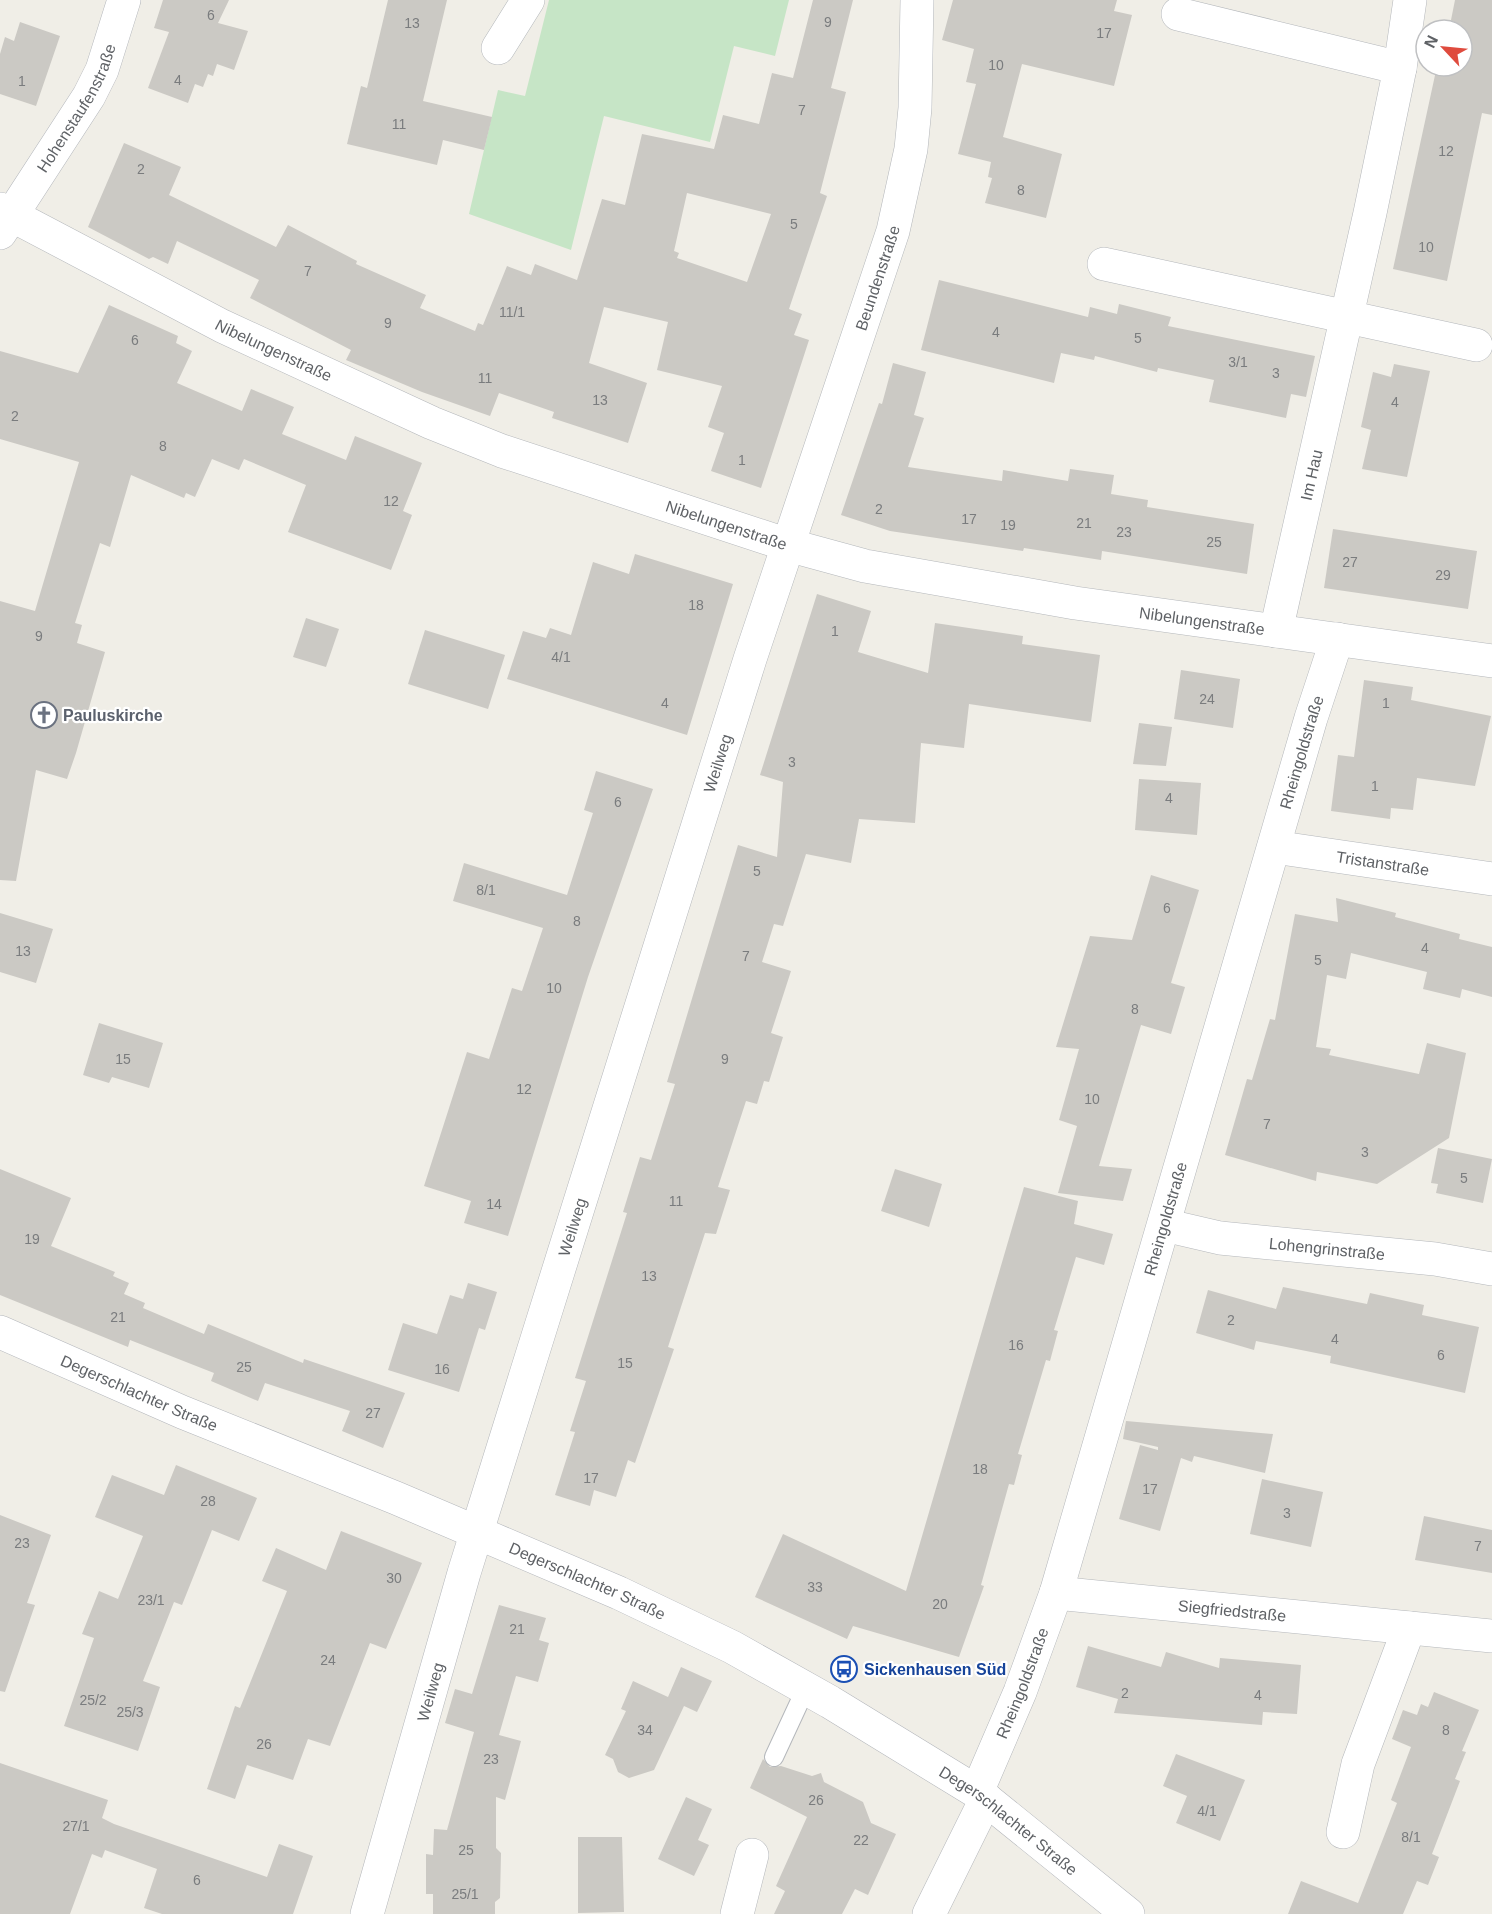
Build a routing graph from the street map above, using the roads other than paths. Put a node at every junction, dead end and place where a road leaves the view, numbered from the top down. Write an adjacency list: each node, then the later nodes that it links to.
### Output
1 (124, 0): 8 (street, Hohenstaufenstraße)
2 (528, 0): 6 (street)
3 (917, 0): 12 (street, Beundenstraße)
4 (1410, 0): 7 (street, Im Hau)
5 (1178, 14): 7 (street)
6 (498, 48)
7 (1400, 68): 10 (street, Im Hau)
8 (7, 217): 12 (street, Nibelungenstraße)
9 (1104, 264): 10 (street)
10 (1348, 317): 11 (street); 13 (street, Im Hau)
11 (1476, 345)
12 (788, 545): 13 (street, Nibelungenstraße); 21 (street, Weilweg)
13 (1276, 631): 14 (street, Nibelungenstraße)
14 (1337, 639): 15 (street, Nibelungenstraße); 16 (street, Rheingoldstraße)
15 (1492, 661)
16 (1274, 848): 17 (street, Tristanstraße); 18 (street, Rheingoldstraße)
17 (1492, 879)
18 (1164, 1225): 19 (street, Lohengrinstraße); 22 (street, Rheingoldstraße)
19 (1492, 1269)
20 (0, 1332): 21 (street, Degerschlachter Straße)
21 (478, 1532): 25 (street, Degerschlachter Straße); 30 (street, Weilweg)
22 (1056, 1593): 23 (street, Siegfriedstraße); 27 (street, Rheingoldstraße)
23 (1409, 1628): 24 (street, Siegfriedstraße); 28 (street)
24 (1492, 1636)
25 (806, 1688): 26 (lane); 27 (street, Degerschlachter Straße)
26 (774, 1757)
27 (981, 1795): 32 (street, Rheingoldstraße); 33 (street, Degerschlachter Straße)
28 (1343, 1832)
29 (752, 1855): 31 (street)
30 (367, 1914)
31 (737, 1914)
32 (929, 1914)
33 (1128, 1914)

